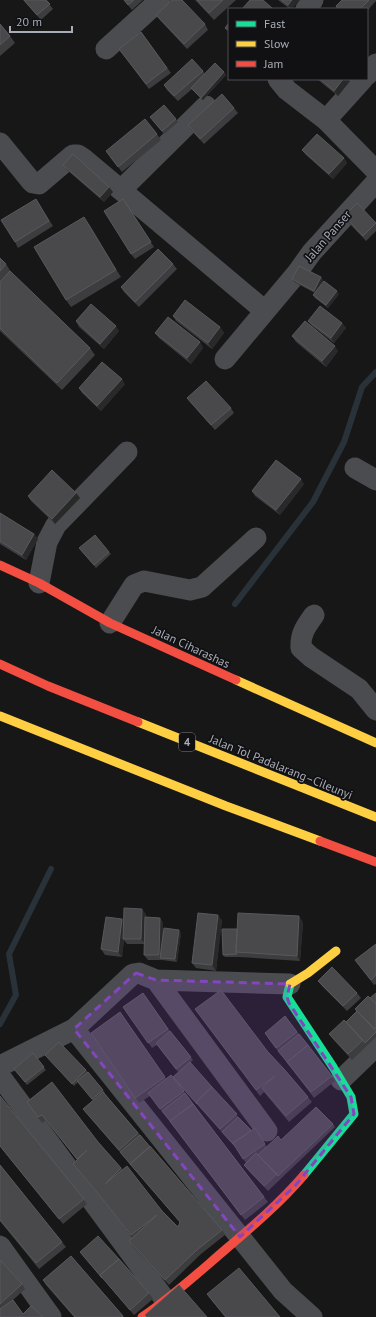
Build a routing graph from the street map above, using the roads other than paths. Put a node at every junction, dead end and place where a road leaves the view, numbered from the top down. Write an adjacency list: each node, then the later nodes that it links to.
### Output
1 (160, 0): 4 (street)
2 (313, 0): 3 (street)
3 (307, 8)
4 (106, 49)
5 (376, 64): 6 (street)
6 (368, 73)
7 (279, 80): 10 (street)
8 (362, 80): 10 (street)
9 (206, 106): 14 (street)
10 (326, 120): 12 (street)
11 (0, 143): 14 (street)
12 (376, 171)
13 (376, 182): 15 (street, Jalan Panser)
14 (121, 190): 15 (street)
15 (265, 311): 16 (street, Jalan Panser)
16 (225, 359)
17 (127, 452): 22 (street)
18 (355, 468): 19 (street)
19 (376, 480)
20 (256, 538): 24 (street)
21 (0, 565): 22 (main road, Jalan Ciharashas)
22 (39, 583): 24 (main road, Jalan Ciharashas)
23 (314, 615): 26 (street)
24 (110, 623): 28 (main road, Jalan Ciharashas)
25 (0, 664): 29 (main road, Jalan Tol Padalarang–Cileunyi / 4)
26 (376, 710)
27 (0, 716): 30 (main road)
28 (376, 743)
29 (376, 817)
30 (376, 862)
31 (336, 951): 33 (main road)
32 (156, 980): 33 (street); 34 (street); 39 (street)
33 (290, 984): 38 (main road)
34 (74, 1029): 36 (street); 40 (street)
35 (376, 1046): 38 (street)
36 (0, 1066)
37 (0, 1076): 42 (street)
38 (341, 1080): 40 (main road)
39 (267, 1131)
40 (240, 1238): 42 (main road); 45 (street)
41 (0, 1246): 43 (street)
42 (166, 1301): 44 (main road)
43 (51, 1317)
44 (142, 1317)
45 (312, 1317)

